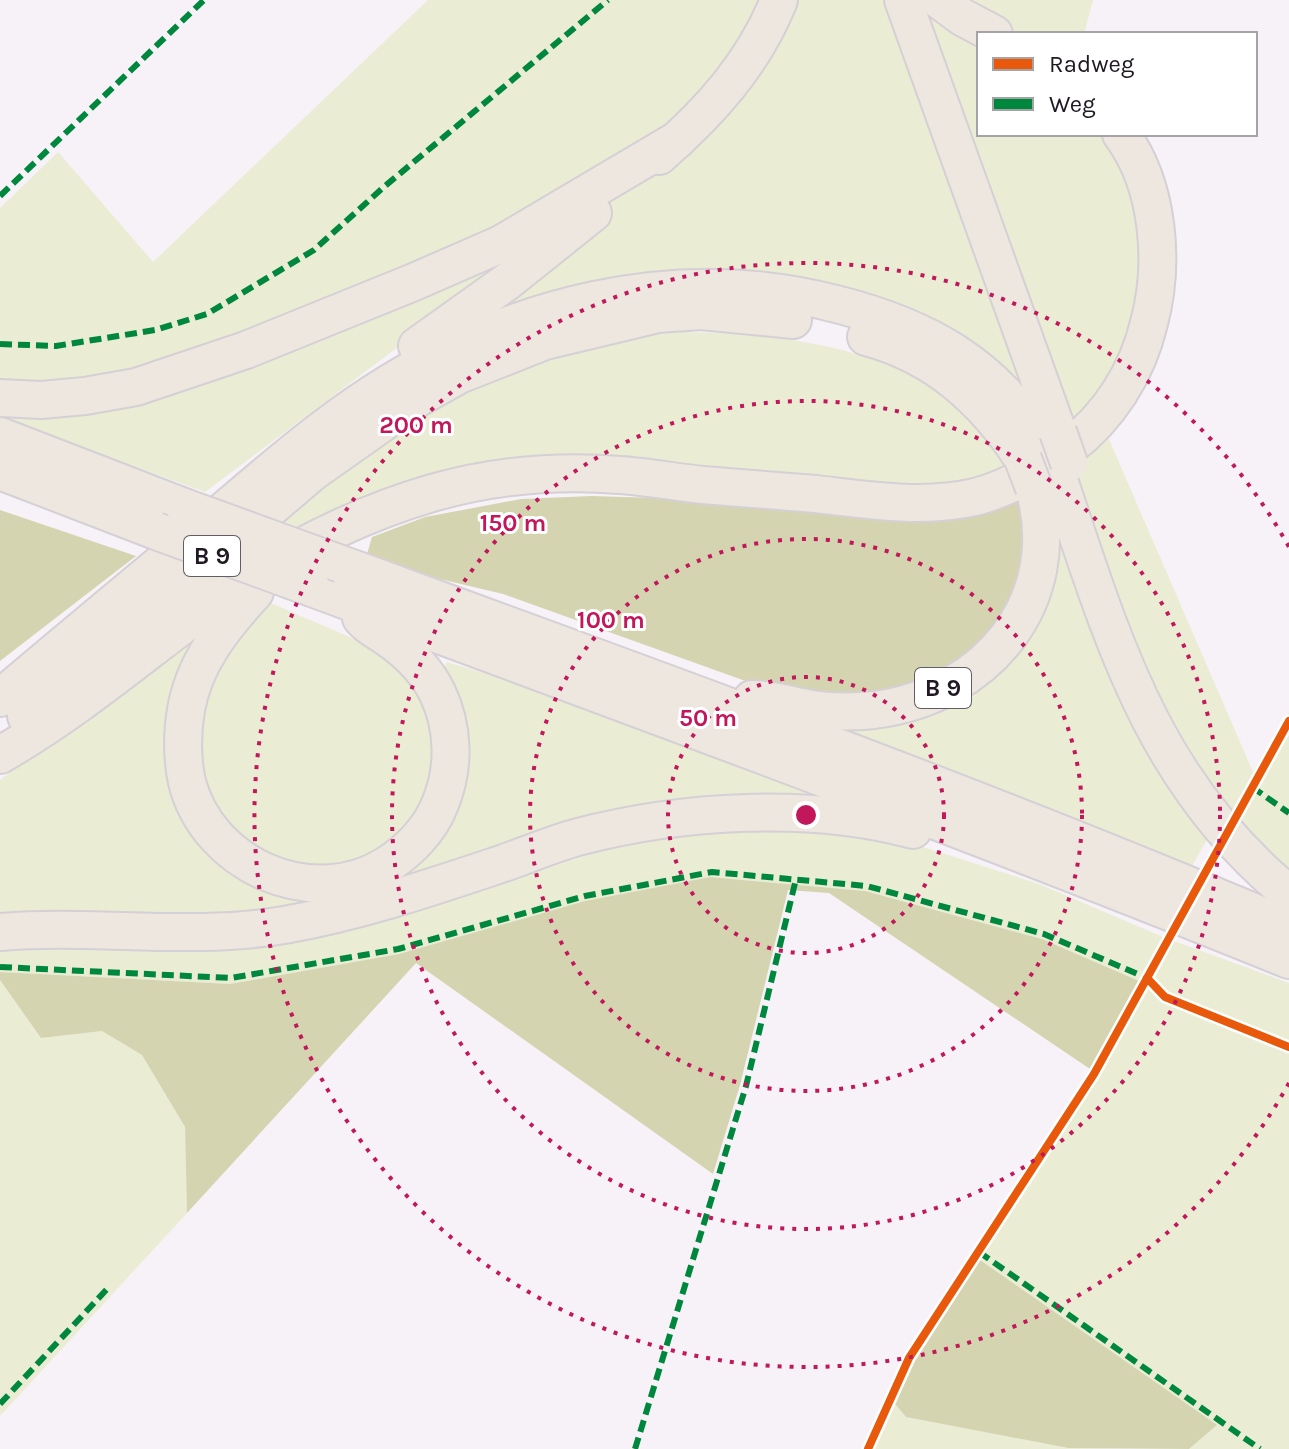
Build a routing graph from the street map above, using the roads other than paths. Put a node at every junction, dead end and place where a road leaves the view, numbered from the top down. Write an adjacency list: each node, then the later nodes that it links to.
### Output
1 (779, 0): 6 (highway)
2 (903, 0): 10 (highway)
3 (939, 0): 4 (highway)
4 (990, 32)
5 (1122, 136): 14 (highway)
6 (677, 140): 7 (highway); 8 (highway)
7 (0, 398)
8 (336, 419): 10 (highway); 16 (highway)
9 (0, 436): 19 (highway, B 9, bridge)
10 (1047, 459): 19 (highway, B 9); 20 (highway, B 9); 23 (highway)
11 (0, 471): 13 (highway)
12 (0, 488): 13 (highway)
13 (44, 488): 15 (highway, bridge)
14 (306, 544): 15 (highway); 21 (highway)
15 (347, 601): 22 (highway)
16 (52, 654): 17 (highway); 18 (highway)
17 (0, 675)
18 (0, 698)
19 (706, 699): 24 (highway)
20 (0, 737)
21 (0, 755)
22 (1015, 849): 24 (highway); 26 (highway)
23 (1289, 894)
24 (1192, 903): 25 (highway); 27 (highway)
25 (1289, 927)
26 (0, 932)
27 (1289, 960)

